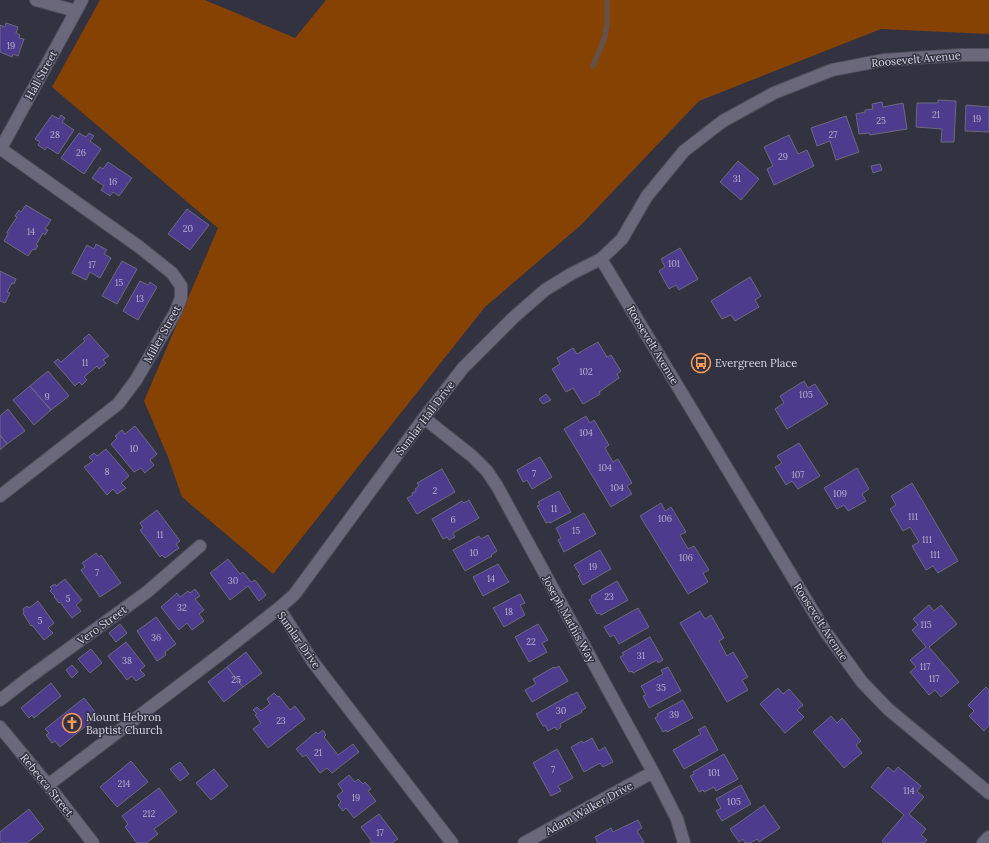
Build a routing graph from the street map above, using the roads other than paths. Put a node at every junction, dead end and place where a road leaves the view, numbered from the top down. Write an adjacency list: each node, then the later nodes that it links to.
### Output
1 (36, 0): 3 (street)
2 (82, 0): 3 (street, Hall Street)
3 (76, 11): 5 (street, Hall Street)
4 (989, 55): 6 (street, Roosevelt Avenue)
5 (0, 150): 8 (street, Miller Street)
6 (601, 259): 7 (street, Sumlar Hall Drive); 15 (street, Roosevelt Avenue)
7 (424, 418): 10 (street, Sumlar Hall Drive); 13 (street, Joseph Mathis Way)
8 (0, 496)
9 (200, 546): 11 (street, Vero Street)
10 (279, 608): 14 (street, Sumlar Drive); 18 (street, Sumlar Drive)
11 (0, 700)
12 (0, 727): 14 (street, Rebecca Street)
13 (653, 772): 19 (street, Adam Walker Drive); 20 (street, Joseph Mathis Way)
14 (48, 785): 17 (street, Rebecca Street)
15 (989, 793)
16 (989, 837): 21 (street)
17 (93, 843)
18 (452, 843)
19 (524, 843)
20 (684, 843)
21 (983, 843)

